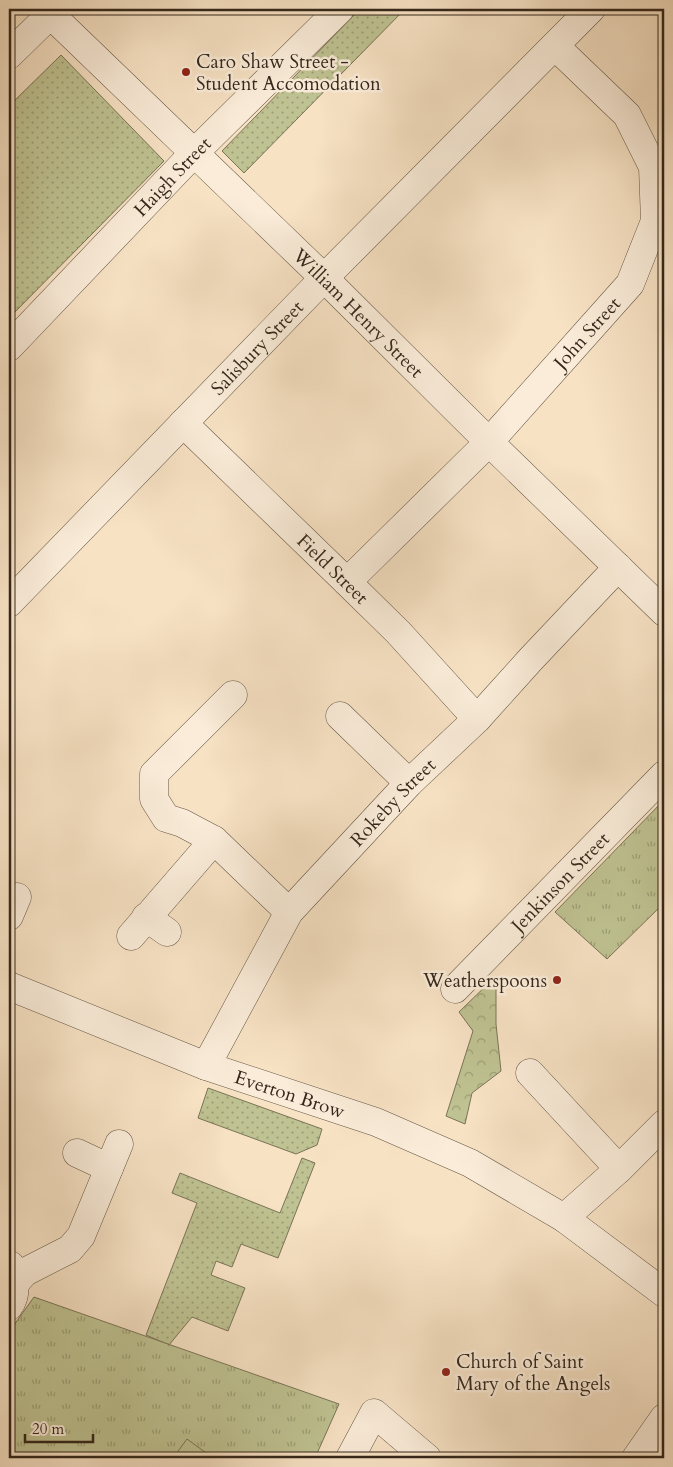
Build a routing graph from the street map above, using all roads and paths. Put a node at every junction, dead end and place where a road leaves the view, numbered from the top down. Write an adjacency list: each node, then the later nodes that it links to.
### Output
1 (340, 9): 6 (street, Haigh Street)
2 (591, 9): 4 (street, Salisbury Street)
3 (53, 12): 5 (street); 6 (street, William Henry Street)
4 (555, 46): 7 (street, Salisbury Street); 10 (street, John Street)
5 (9, 55)
6 (194, 153): 7 (street, William Henry Street); 8 (street, Haigh Street)
7 (324, 278): 9 (street, Salisbury Street); 10 (street, William Henry Street)
8 (9, 347)
9 (184, 424): 12 (street, Field Street); 13 (street, Salisbury Street)
10 (489, 442): 11 (street, William Henry Street); 12 (street, John Street)
11 (618, 567): 14 (street, William Henry Street); 17 (street, Rokeby Street)
12 (347, 582): 17 (street, Field Street)
13 (9, 603)
14 (664, 612)
15 (233, 695): 20 (street)
16 (340, 716): 19 (street)
17 (478, 719): 19 (street, Rokeby Street)
18 (664, 775): 24 (street, Jenkinson Street)
19 (409, 783): 21 (street, Rokeby Street)
20 (214, 840): 21 (street); 22 (street)
21 (289, 912): 25 (street, Rokeby Street)
22 (148, 928)
23 (9, 986): 25 (street, Everton Brow)
24 (455, 989)
25 (206, 1066): 30 (street, Everton Brow)
26 (530, 1073): 29 (street)
27 (664, 1124): 29 (street)
28 (77, 1153): 31 (street)
29 (619, 1169): 30 (street)
30 (564, 1218): 32 (street, Everton Brow)
31 (12, 1288)
32 (664, 1293)
33 (664, 1418): 34 (street)
34 (644, 1455)
35 (350, 1458): 36 (street)
36 (427, 1458)

